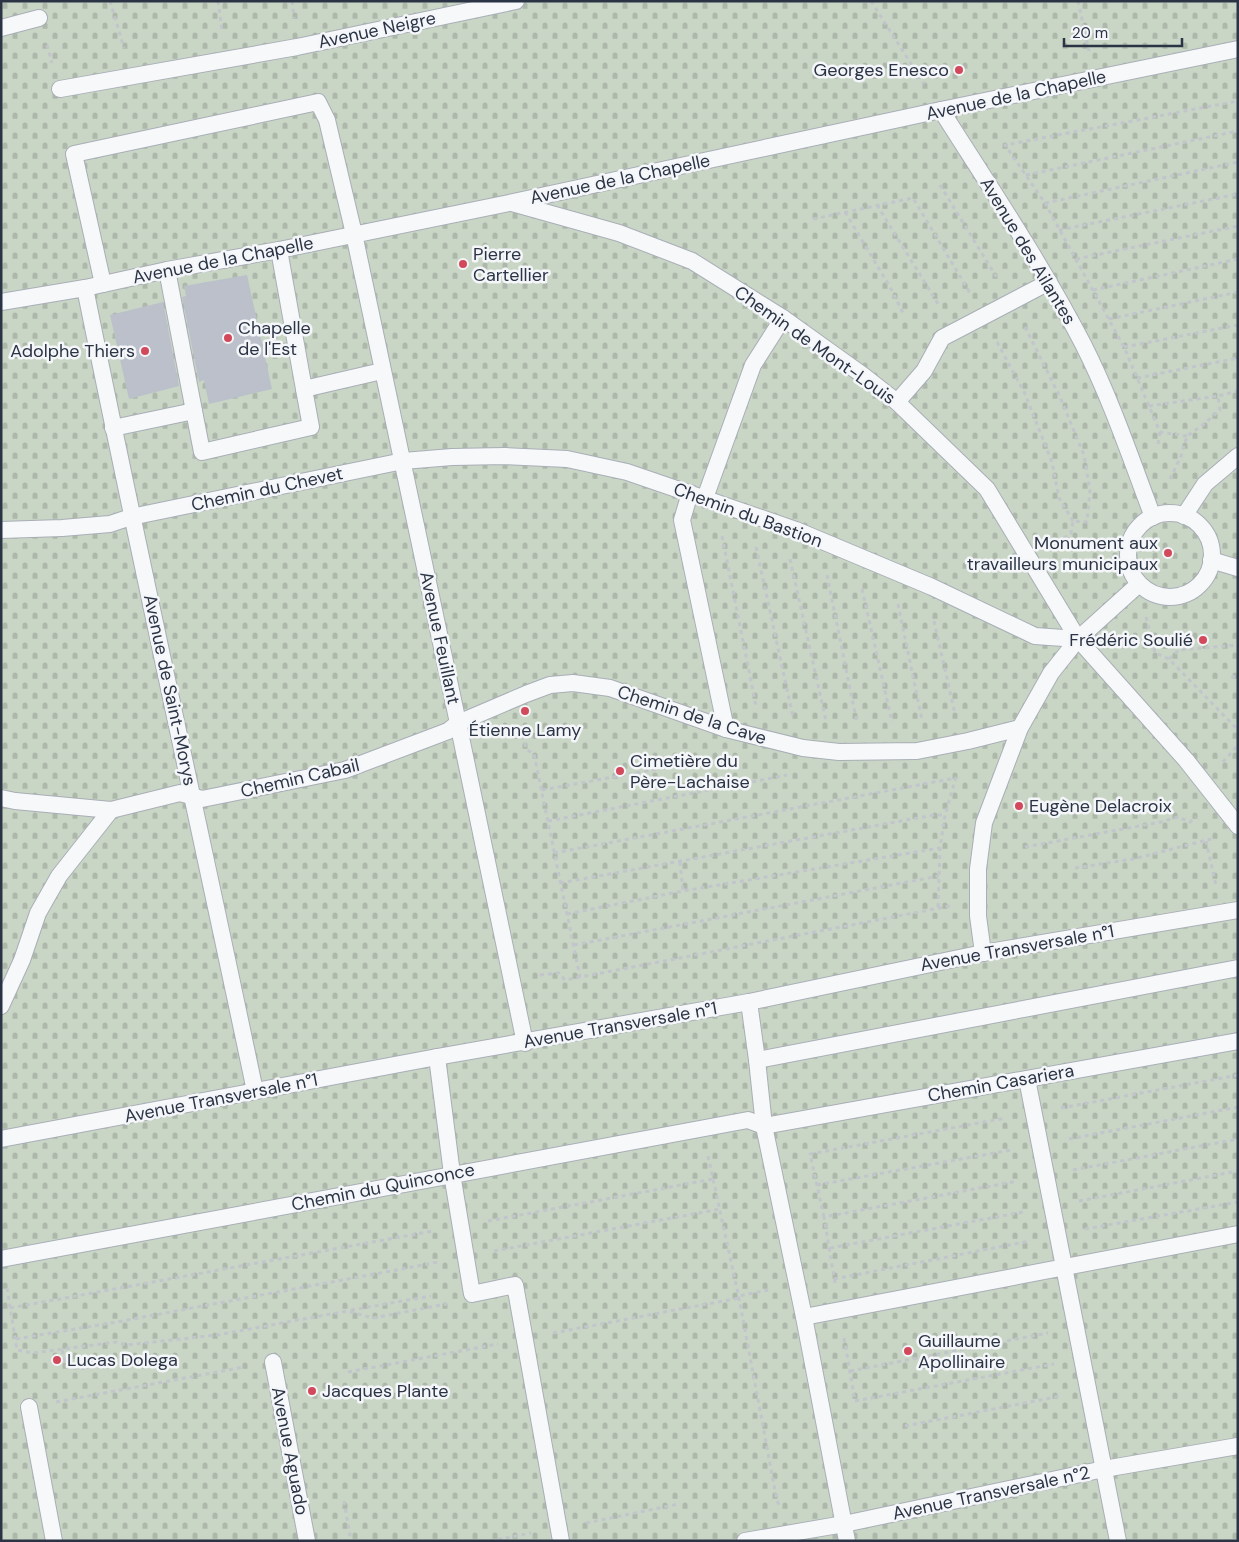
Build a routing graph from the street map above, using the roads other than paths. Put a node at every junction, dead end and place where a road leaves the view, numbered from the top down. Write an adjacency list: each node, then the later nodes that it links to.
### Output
1 (516, 1): 5 (lane, Avenue Neigre)
2 (39, 18): 3 (lane)
3 (1, 28)
4 (1238, 49): 6 (lane, Avenue de la Chapelle)
5 (60, 89)
6 (940, 110): 7 (lane, Avenue de la Chapelle); 11 (lane, Avenue des Ailantes)
7 (509, 203): 8 (lane, Avenue de la Chapelle); 15 (lane, Chemin de Mont-Louis)
8 (354, 234): 9 (lane, Avenue de la Chapelle); 12 (lane, Avenue Feuillant); 16 (lane, Avenue Feuillant)
9 (278, 250): 10 (lane, Avenue de la Chapelle); 17 (lane)
10 (167, 270): 12 (lane, Avenue de la Chapelle); 19 (lane)
11 (1049, 282): 18 (lane); 26 (lane, Avenue des Ailantes)
12 (103, 284): 13 (lane, Avenue de la Chapelle)
13 (85, 288): 14 (lane, Avenue de la Chapelle); 20 (lane, Avenue de Saint-Morys)
14 (1, 302)
15 (783, 318): 18 (lane, Chemin de Mont-Louis); 23 (lane)
16 (382, 371): 17 (lane); 22 (lane, Avenue Feuillant)
17 (304, 389): 19 (lane)
18 (897, 402): 31 (lane, Chemin de Mont-Louis)
19 (194, 412): 20 (lane)
20 (113, 428): 25 (lane, Avenue de Saint-Morys)
21 (1238, 456): 24 (lane)
22 (403, 461): 23 (lane, Chemin du Bastion); 25 (lane, Chemin du Chevet); 32 (lane, Avenue Feuillant)
23 (698, 496): 31 (lane, Chemin du Bastion); 34 (lane)
24 (1184, 516): 26 (lane); 28 (lane)
25 (131, 517): 27 (lane, Chemin du Chevet); 35 (lane, Avenue de Saint-Morys)
26 (1153, 517): 30 (lane)
27 (1, 530)
28 (1211, 560): 29 (lane); 30 (lane)
29 (1238, 568)
30 (1139, 584): 31 (lane)
31 (1078, 639): 33 (lane); 38 (lane, Chemin de Mont-Louis)
32 (458, 723): 34 (lane, Chemin de la Cave); 35 (lane, Chemin Cabail); 45 (lane, Avenue Feuillant)
33 (1020, 728): 34 (lane, Chemin de la Cave); 40 (lane)
34 (726, 730)
35 (193, 797): 37 (lane, Chemin Cabail); 49 (lane, Avenue de Saint-Morys)
36 (1, 798): 37 (lane, Chemin Cabail)
37 (111, 810): 43 (lane)
38 (1238, 826)
39 (1230, 911): 40 (lane, Avenue Transversale n°1)
40 (983, 953): 42 (lane, Avenue Transversale n°1)
41 (1238, 968): 47 (lane)
42 (748, 1002): 45 (lane, Avenue Transversale n°1); 47 (lane)
43 (1, 1006)
44 (1238, 1041): 48 (lane, Chemin Casariera)
45 (525, 1043): 46 (lane, Avenue Transversale n°1)
46 (437, 1057): 49 (lane, Avenue Transversale n°1); 52 (lane)
47 (758, 1060): 50 (lane)
48 (1027, 1079): 50 (lane, Chemin Casariera); 55 (lane)
49 (255, 1092): 51 (lane, Avenue Transversale n°1)
50 (764, 1126): 52 (lane, Chemin du Quinconce); 56 (lane)
51 (1, 1139)
52 (452, 1174): 54 (lane, Chemin du Quinconce); 64 (lane)
53 (1238, 1234): 55 (lane)
54 (1, 1259)
55 (1063, 1267): 56 (lane); 60 (lane)
56 (804, 1317): 61 (lane)
57 (273, 1362): 63 (lane, Avenue Aguado)
58 (29, 1407): 62 (lane)
59 (1238, 1446): 60 (lane, Avenue Transversale n°2)
60 (1104, 1469): 61 (lane, Avenue Transversale n°2); 66 (lane)
61 (845, 1533): 65 (lane, Avenue Transversale n°2)
62 (54, 1541)
63 (306, 1541)
64 (561, 1541)
65 (745, 1541)
66 (1118, 1541)

